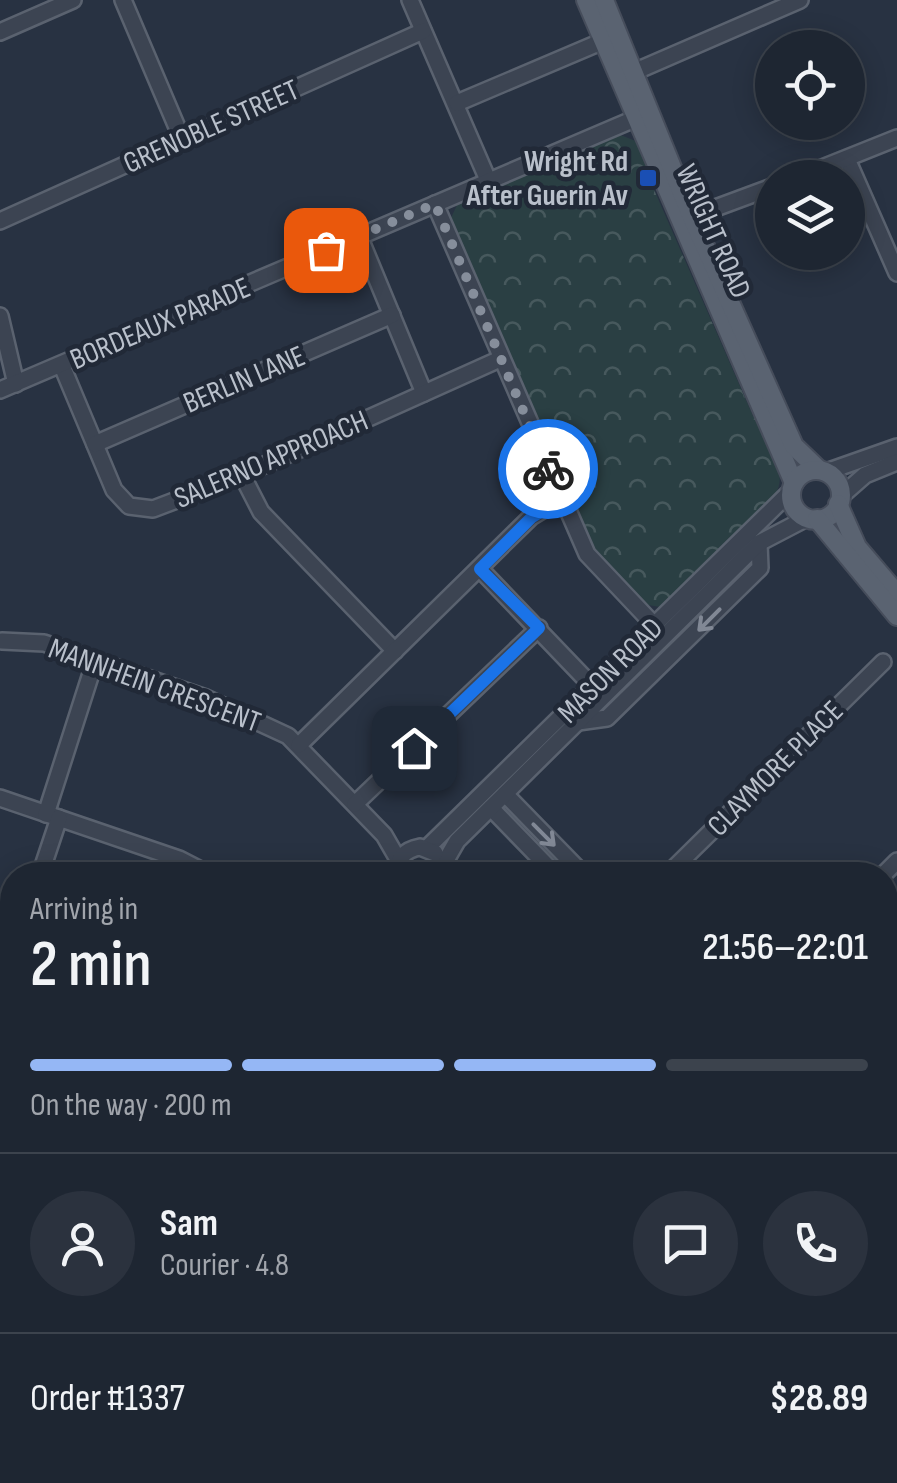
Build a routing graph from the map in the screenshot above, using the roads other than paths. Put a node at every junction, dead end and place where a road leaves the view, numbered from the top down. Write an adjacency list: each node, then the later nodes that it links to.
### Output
1 (73, 0): 8 (street)
2 (124, 0): 14 (street)
3 (410, 0): 7 (street)
4 (586, 0): 9 (main road, WRIGHT ROAD)
5 (604, 0): 10 (main road, WRIGHT ROAD)
6 (800, 0): 10 (street)
7 (423, 30): 11 (street); 14 (street, GRENOBLE STREET)
8 (0, 32)
9 (603, 41): 11 (street); 12 (main road, WRIGHT ROAD)
10 (634, 72): 12 (main road, WRIGHT ROAD)
11 (457, 103): 16 (street)
12 (642, 116): 16 (street, BORDEAUX PARADE); 19 (main road, WRIGHT ROAD)
13 (897, 138): 15 (street)
14 (182, 139): 20 (street, GRENOBLE STREET)
15 (847, 159): 22 (street)
16 (488, 180): 18 (street, BORDEAUX PARADE)
17 (755, 193): 19 (street)
18 (435, 204): 21 (street, BORDEAUX PARADE); 25 (street)
19 (686, 219): 33 (main road, WRIGHT ROAD); 35 (main road, WRIGHT ROAD)
20 (0, 221)
21 (360, 236): 23 (street); 26 (street, BORDEAUX PARADE)
22 (897, 273)
23 (392, 315): 29 (street); 30 (street, BERLIN LANE)
24 (0, 316): 27 (street)
25 (500, 359): 29 (street, SALERNO APPROACH); 36 (street)
26 (62, 366): 27 (street, BORDEAUX PARADE); 30 (street, SALERNO APPROACH)
27 (16, 384): 28 (street, BORDEAUX PARADE)
28 (0, 390)
29 (424, 393): 34 (street, SALERNO APPROACH)
30 (95, 444): 34 (street, SALERNO APPROACH)
31 (897, 447): 33 (street)
32 (897, 462): 37 (street)
33 (823, 471): 35 (main road); 37 (main road)
34 (242, 475): 45 (street)
35 (793, 487): 38 (main road); 42 (street, MASON ROAD)
36 (562, 499): 39 (street); 42 (street)
37 (839, 501): 38 (main road); 40 (main road)
38 (812, 519): 41 (main road); 50 (street, MASON ROAD, one-way to 50)
39 (480, 569): 43 (street); 45 (street)
40 (897, 594)
41 (897, 616)
42 (655, 626): 48 (street, MASON ROAD)
43 (539, 628): 48 (street); 52 (street)
44 (1, 641): 46 (street, MANNHEIN CRESCENT)
45 (395, 651): 49 (street)
46 (95, 661): 49 (street, MANNHEIN CRESCENT); 54 (street)
47 (883, 662): 65 (street, CLAYMORE PLACE)
48 (593, 687): 56 (street, MASON ROAD)
49 (300, 745): 52 (street, MANNHEIN CRESCENT)
50 (504, 794): 53 (street, MASON ROAD); 64 (street, one-way to 64)
51 (0, 798): 54 (street)
52 (355, 804): 55 (street, MANNHEIN CRESCENT)
53 (491, 808): 62 (street, MASON ROAD); 63 (street)
54 (52, 816): 57 (street); 58 (street)
55 (384, 835): 56 (street, MANNHEIN CRESCENT); 59 (street, MANNHEIN CRESCENT)
56 (420, 848): 60 (street, MASON ROAD); 61 (street)
57 (43, 862)
58 (186, 862)
59 (394, 862)
60 (405, 862)
61 (433, 862)
62 (446, 862)
63 (543, 862)
64 (571, 862)
65 (680, 862)

